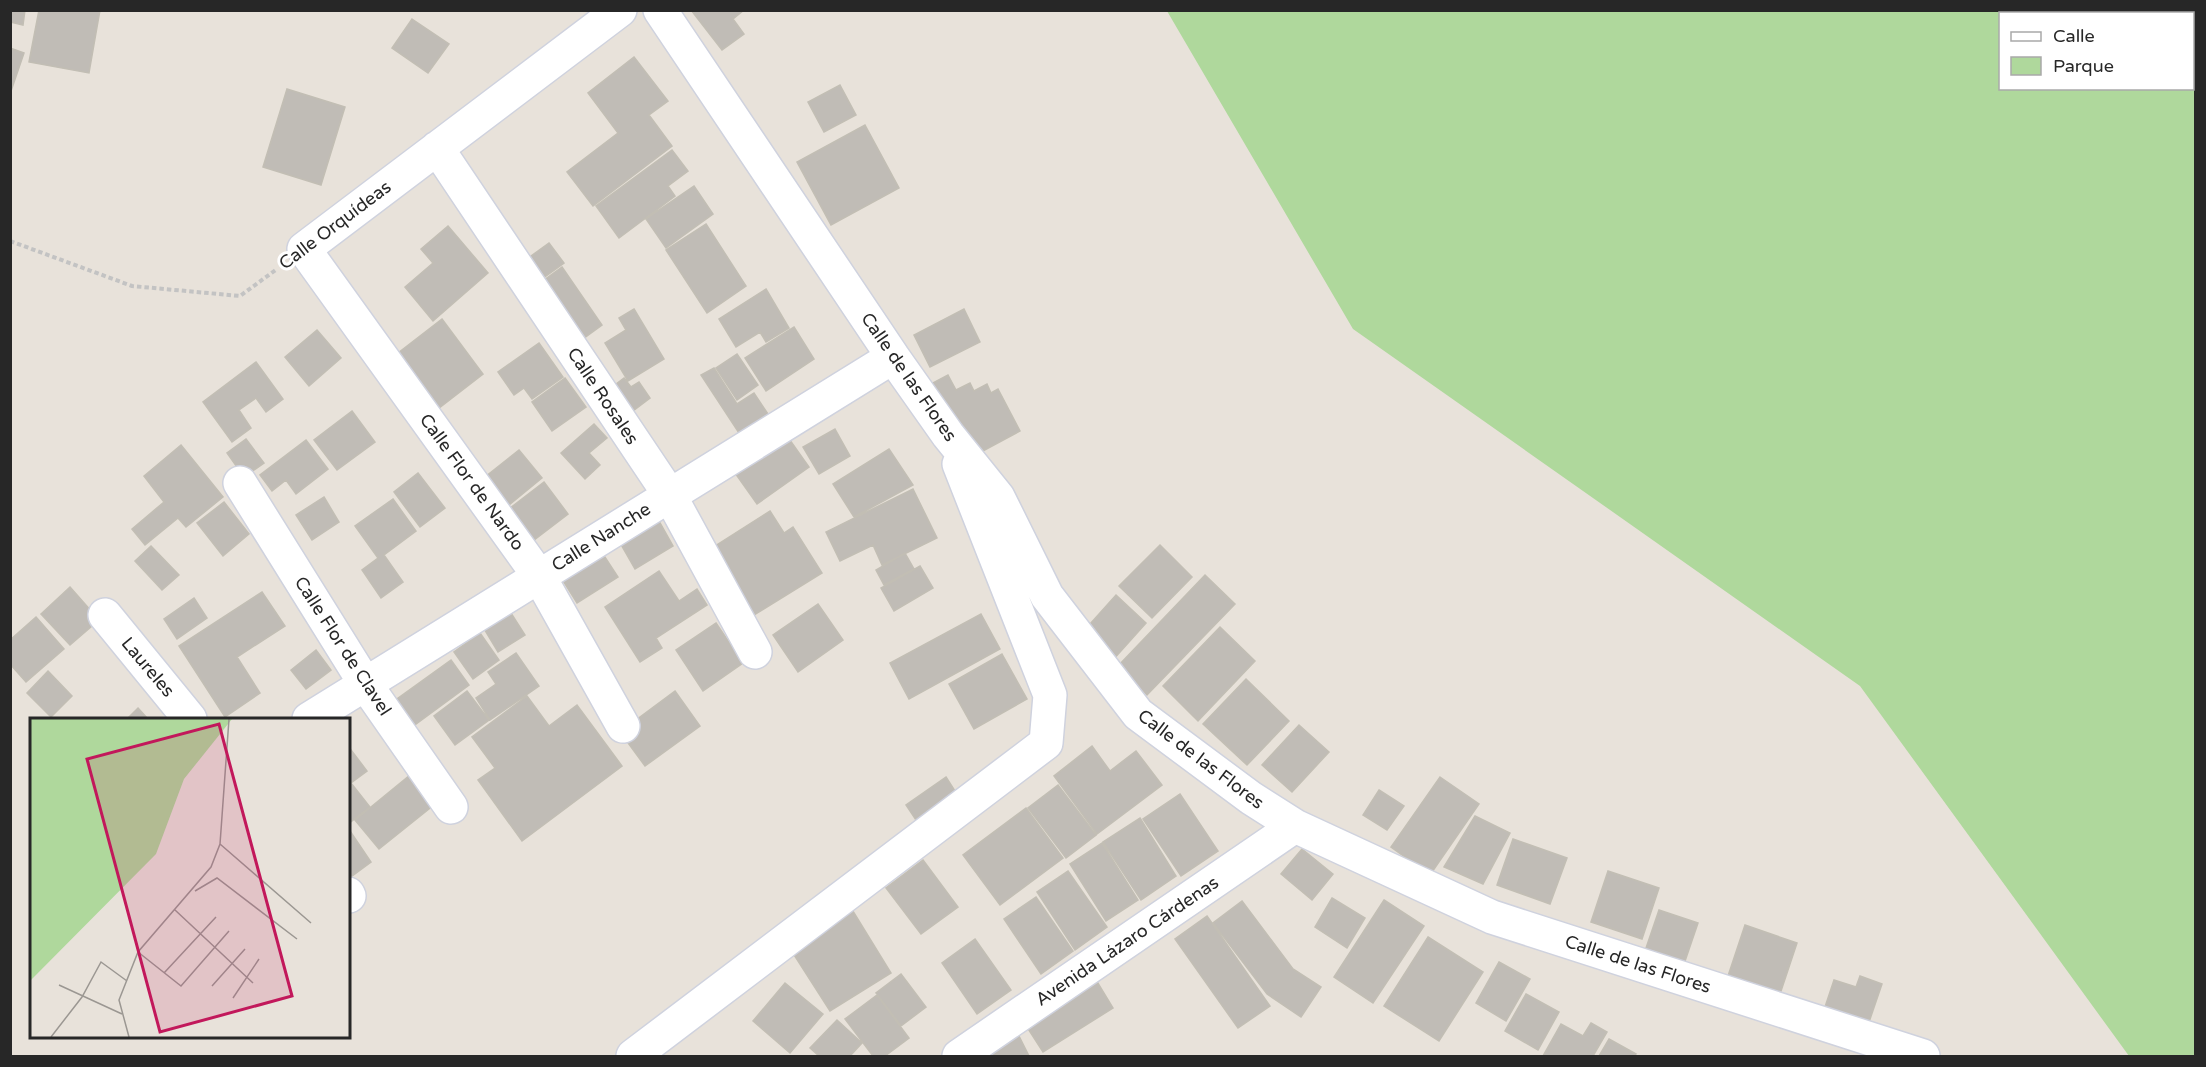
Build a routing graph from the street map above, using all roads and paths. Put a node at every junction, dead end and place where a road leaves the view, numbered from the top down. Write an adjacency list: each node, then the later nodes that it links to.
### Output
1 (620, 10): 3 (street, Calle Orquídeas)
2 (660, 10): 6 (street, Calle de las Flores)
3 (437, 148): 5 (street, Calle Orquídeas); 9 (street, Calle Rosales)
4 (10, 241): 5 (path, Calle Orquídeas)
5 (304, 249): 10 (street, Calle Flor de Nardo)
6 (893, 357): 7 (street, Calle de las Flores); 9 (street, Calle Nanche)
7 (948, 435): 18 (street, Calle de las Flores); 19 (street)
8 (240, 483): 13 (street, Calle Flor de Clavel)
9 (669, 495): 10 (street, Calle Nanche); 12 (street, Calle Rosales)
10 (539, 576): 13 (street, Calle Nanche); 16 (street, Calle Flor de Nardo)
11 (105, 615): 14 (street, Laureles)
12 (756, 652)
13 (366, 685): 15 (street, Calle Nanche); 17 (street, Calle Flor de Clavel)
14 (189, 718)
15 (311, 718)
16 (623, 726)
17 (451, 807)
18 (1294, 826): 20 (street, Avenida Lázaro Cárdenas); 21 (street, Calle de las Flores)
19 (633, 1056)
20 (959, 1056)
21 (1923, 1056)

